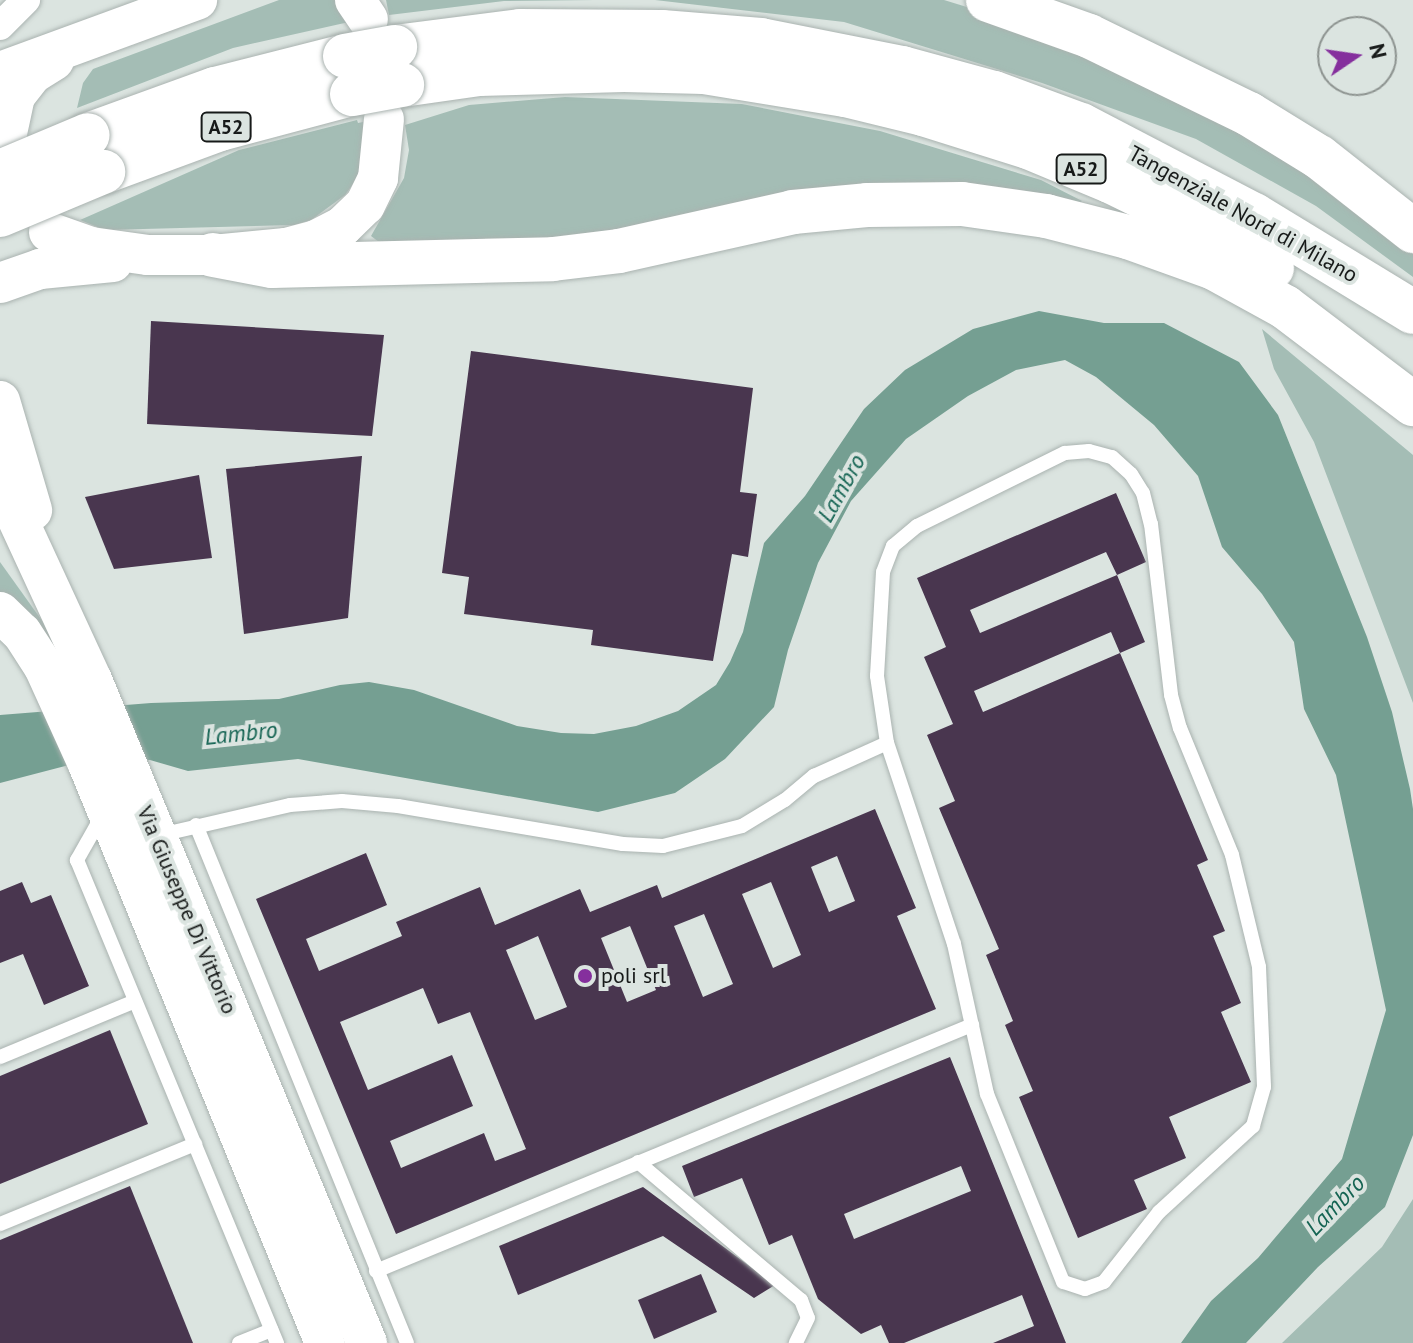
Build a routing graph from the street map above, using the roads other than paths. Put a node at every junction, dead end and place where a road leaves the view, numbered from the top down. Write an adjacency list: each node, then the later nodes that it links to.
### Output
1 (26, 0): 4 (street)
2 (197, 0): 5 (street)
3 (988, 0): 11 (highway)
4 (0, 26)
5 (96, 37): 7 (street); 9 (street)
6 (371, 52): 8 (highway, Tangenziale Nord di Milano / A52); 14 (street); 16 (highway, Tangenziale Nord di Milano / A52); 17 (highway, Tangenziale Nord di Milano / A52)
7 (0, 72)
8 (96, 153): 9 (highway, Tangenziale Nord di Milano / A52, bridge); 10 (highway, Tangenziale Nord di Milano / A52, bridge)
9 (3, 155)
10 (0, 215)
11 (1413, 231)
12 (49, 232): 13 (street)
13 (148, 255): 14 (street); 15 (street)
14 (213, 255): 19 (highway)
15 (3, 284)
16 (1413, 312)
17 (1413, 373)
18 (0, 401): 22 (street)
19 (1413, 404)
20 (0, 481): 22 (street, Via Giuseppe Di Vittorio)
21 (0, 530): 22 (street)
22 (46, 576): 24 (street, Via Giuseppe Di Vittorio)
23 (0, 612): 24 (street, Via Giuseppe Di Vittorio)
24 (80, 700): 26 (street, Via Giuseppe Di Vittorio)
25 (887, 743): 28 (lane); 31 (lane); 31 (lane)
26 (107, 763): 27 (street, Via Giuseppe Di Vittorio); 29 (street, Via Giuseppe Di Vittorio)
27 (107, 809): 30 (lane, Via Giuseppe Di Vittorio); 39 (street, Via Giuseppe Di Vittorio)
28 (196, 825): 29 (lane); 36 (lane)
29 (157, 836): 40 (street, Via Giuseppe Di Vittorio)
30 (135, 1001): 32 (lane); 33 (lane, Via Giuseppe Di Vittorio)
31 (972, 1025): 34 (lane)
32 (0, 1057)
33 (195, 1144): 35 (lane); 37 (lane, Via Giuseppe Di Vittorio)
34 (638, 1162): 36 (lane); 42 (lane)
35 (0, 1224)
36 (376, 1271): 41 (lane)
37 (274, 1337): 38 (lane)
38 (239, 1343)
39 (325, 1343)
40 (367, 1343)
41 (407, 1343)
42 (796, 1343)

